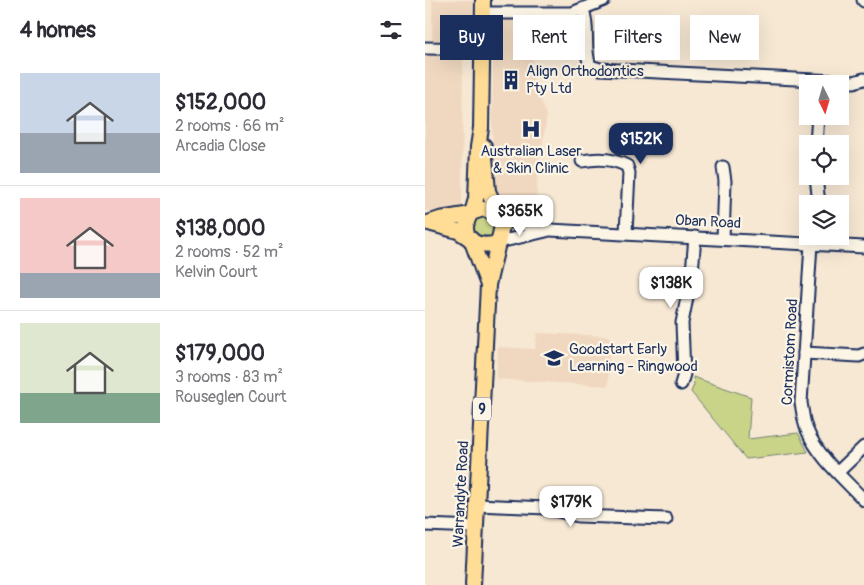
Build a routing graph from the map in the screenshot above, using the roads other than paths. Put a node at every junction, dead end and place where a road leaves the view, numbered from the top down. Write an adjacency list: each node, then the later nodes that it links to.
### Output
1 (604, 0): 3 (street)
2 (483, 6): 3 (street)
3 (583, 10): 8 (street)
4 (425, 48): 5 (street)
5 (440, 48)
6 (483, 60): 10 (main road, 9)
7 (864, 79): 9 (street)
8 (799, 81)
9 (849, 82)
10 (481, 128): 13 (main road, 9); 14 (main road, 9)
11 (582, 161): 17 (street)
12 (723, 167): 20 (street)
13 (472, 213): 14 (main road); 15 (main road); 19 (main road, 9)
14 (499, 216): 16 (street, Oban Road); 22 (main road, 9)
15 (426, 223): 19 (main road)
16 (550, 230): 17 (street, Oban Road); 22 (street, Oban Road)
17 (626, 233): 18 (street, Oban Road)
18 (695, 238): 20 (street, Oban Road); 29 (street)
19 (470, 239): 22 (main road); 26 (main road, Warrandyte Road / 9)
20 (723, 239): 21 (street, Oban Road)
21 (799, 241)
22 (498, 242): 26 (main road, Warrandyte Road / 9)
23 (816, 245): 27 (street, Cormistom Road)
24 (845, 245): 25 (street, Oban Road)
25 (864, 247)
26 (488, 285): 33 (main road, Warrandyte Road / 9)
27 (804, 353): 28 (street); 31 (street, Cormistom Road)
28 (864, 354)
29 (681, 384)
30 (864, 446): 31 (street)
31 (838, 472): 32 (street, Cormistom Road)
32 (864, 500)
33 (477, 505): 34 (street); 36 (main road, Warrandyte Road / 9)
34 (666, 519)
35 (425, 524): 36 (street)
36 (476, 527): 37 (main road, Warrandyte Road / 9)
37 (473, 585)

